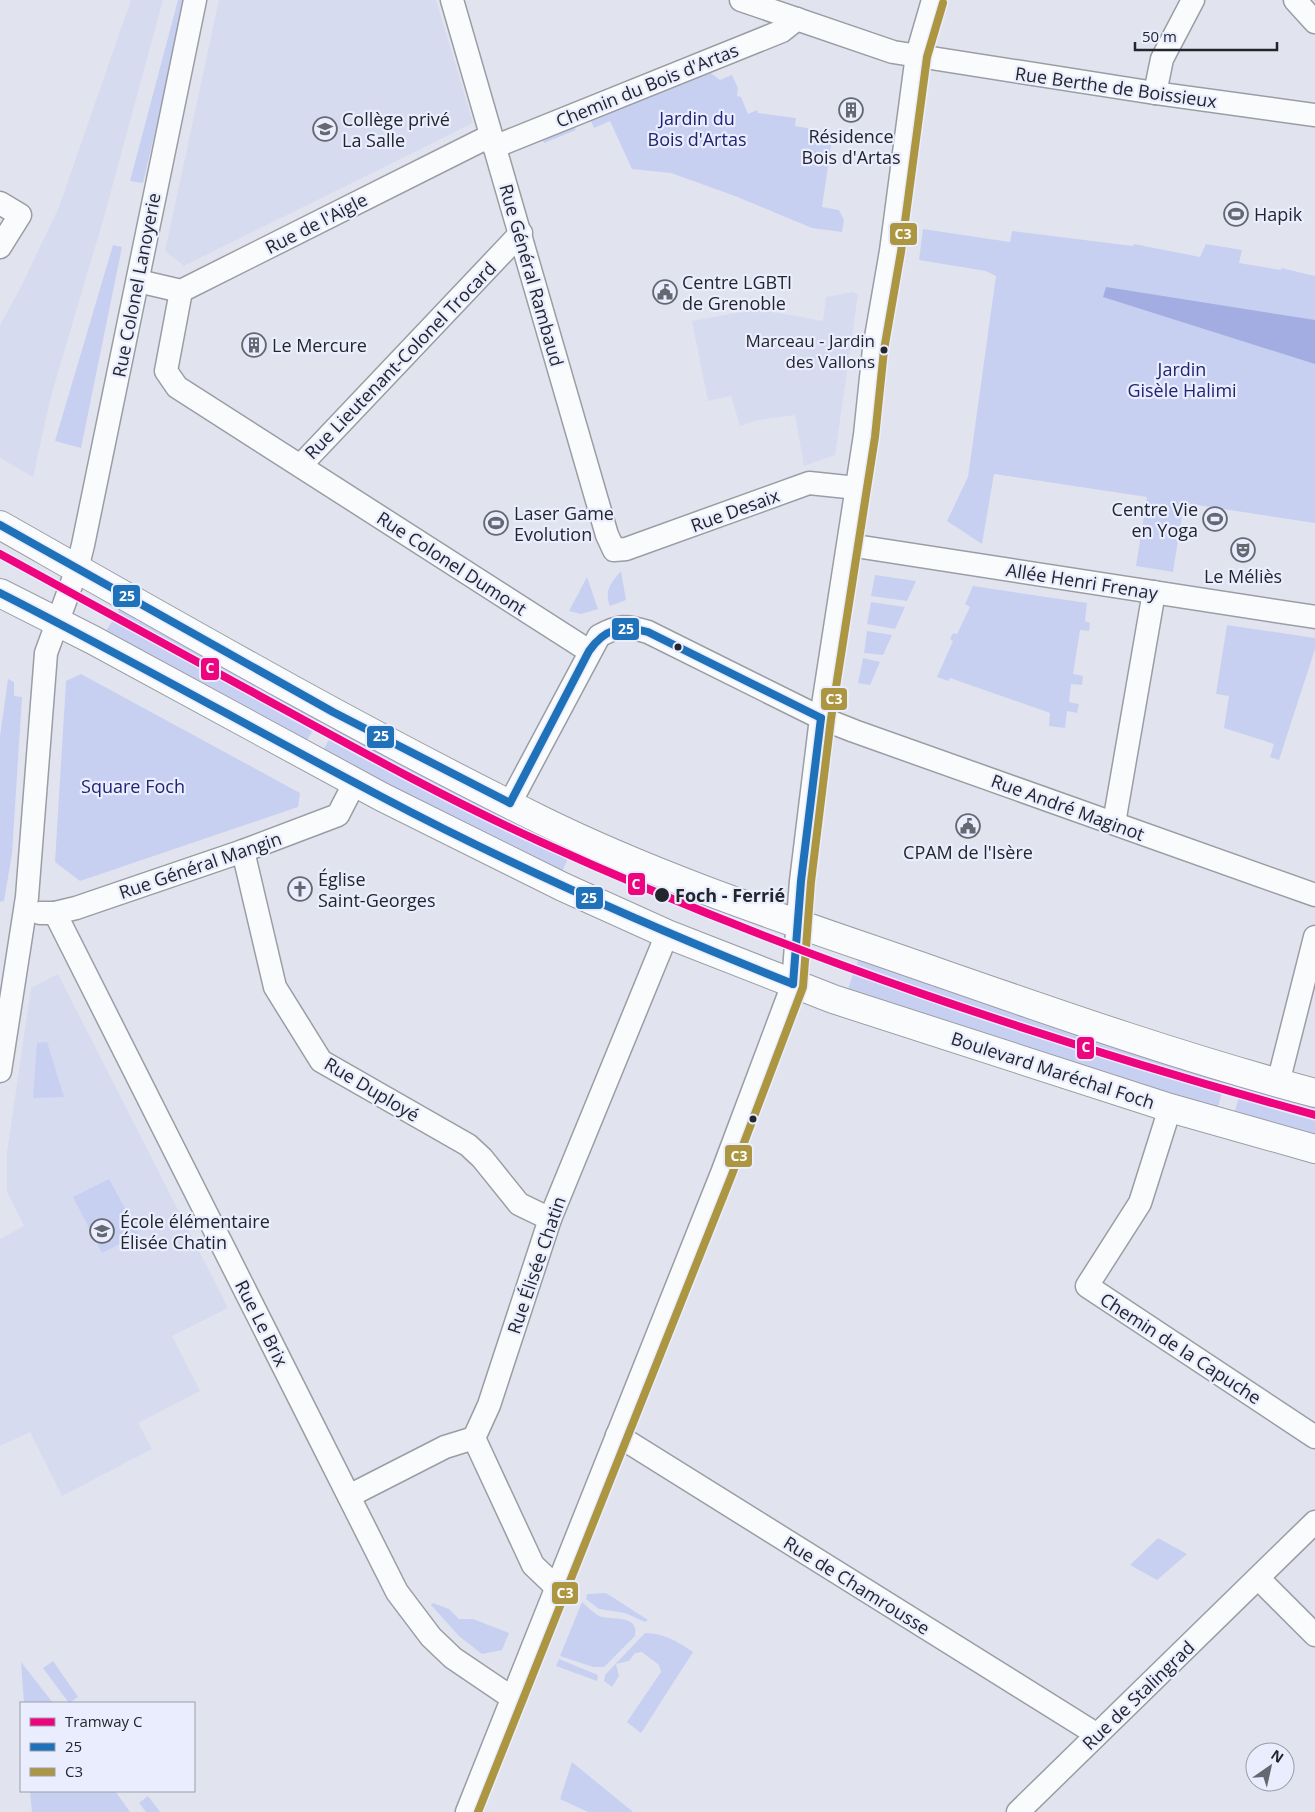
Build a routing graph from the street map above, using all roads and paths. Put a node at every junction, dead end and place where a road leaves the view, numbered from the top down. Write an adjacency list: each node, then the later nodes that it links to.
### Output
1 (195, 0): 16 (street, Rue Colonel Lanoyerie)
2 (452, 0): 12 (street, Rue Général Rambaud)
3 (741, 0): 7 (street, Rue Berthe de Boissieux)
4 (933, 0): 9 (street)
5 (1193, 0): 10 (street)
6 (1295, 0): 8 (street)
7 (797, 19): 9 (street, Rue Berthe de Boissieux); 12 (street, Chemin du Bois d'Artas)
8 (1315, 22)
9 (917, 55): 10 (street, Rue Berthe de Boissieux); 19 (street)
10 (1155, 94): 11 (street, Rue Berthe de Boissieux)
11 (1315, 115)
12 (492, 141): 14 (street, Rue Général Rambaud); 17 (street, Rue de l'Aigle)
13 (0, 203): 15 (street)
14 (521, 233): 18 (street, Rue Lieutenant-Colonel Trocard); 22 (street, Rue Général Rambaud)
15 (0, 247)
16 (138, 281): 17 (street); 23 (street, Rue Colonel Lanoyerie)
17 (181, 291): 18 (street, Rue Colonel Dumont)
18 (300, 465): 28 (street, Rue Colonel Dumont)
19 (857, 488): 21 (street); 22 (street, Rue Desaix)
20 (0, 525): 23 (main road)
21 (849, 546): 24 (street, Allée Henri Frenay); 29 (street)
22 (614, 550)
23 (77, 569): 27 (street); 31 (main road)
24 (1154, 592): 26 (street, Allée Henri Frenay); 32 (street)
25 (0, 593): 27 (main road, Boulevard Maréchal Foch)
26 (1315, 616)
27 (45, 617): 30 (main road, Boulevard Maréchal Foch); 35 (street)
28 (589, 651): 29 (street); 31 (street)
29 (821, 718): 32 (street, Rue André Maginot); 37 (street)
30 (355, 782): 33 (street, Rue Général Mangin); 38 (main road, Boulevard Maréchal Foch)
31 (510, 803): 37 (main road)
32 (1114, 823): 34 (street, Rue André Maginot)
33 (243, 851): 36 (street, Rue Général Mangin); 46 (street, Rue Duployé)
34 (1315, 895)
35 (24, 912): 36 (street, Rue Général Mangin); 41 (street)
36 (55, 914): 50 (street, Rue Le Brix)
37 (797, 923): 40 (street); 42 (main road)
38 (667, 934): 40 (main road, Boulevard Maréchal Foch); 46 (street, Rue Élisée Chatin)
39 (1315, 937): 42 (street)
40 (793, 984): 44 (main road, Boulevard Maréchal Foch); 47 (street)
41 (0, 1071)
42 (1278, 1083): 43 (main road)
43 (1315, 1093)
44 (1170, 1108): 45 (main road, Boulevard Maréchal Foch); 48 (street, Chemin de la Capuche)
45 (1315, 1149)
46 (550, 1219): 49 (street, Rue Élisée Chatin)
47 (617, 1435): 53 (street); 56 (street, Rue de Chamrousse)
48 (1315, 1437)
49 (474, 1438): 50 (street); 53 (street)
50 (350, 1496): 55 (street, Rue Le Brix)
51 (1315, 1522): 52 (street, Rue de Stalingrad)
52 (1259, 1579): 54 (street); 56 (street, Rue de Stalingrad)
53 (556, 1587): 55 (street)
54 (1315, 1634)
55 (512, 1698): 57 (street)
56 (1096, 1734): 58 (street, Rue de Stalingrad)
57 (468, 1812)
58 (1018, 1812)

